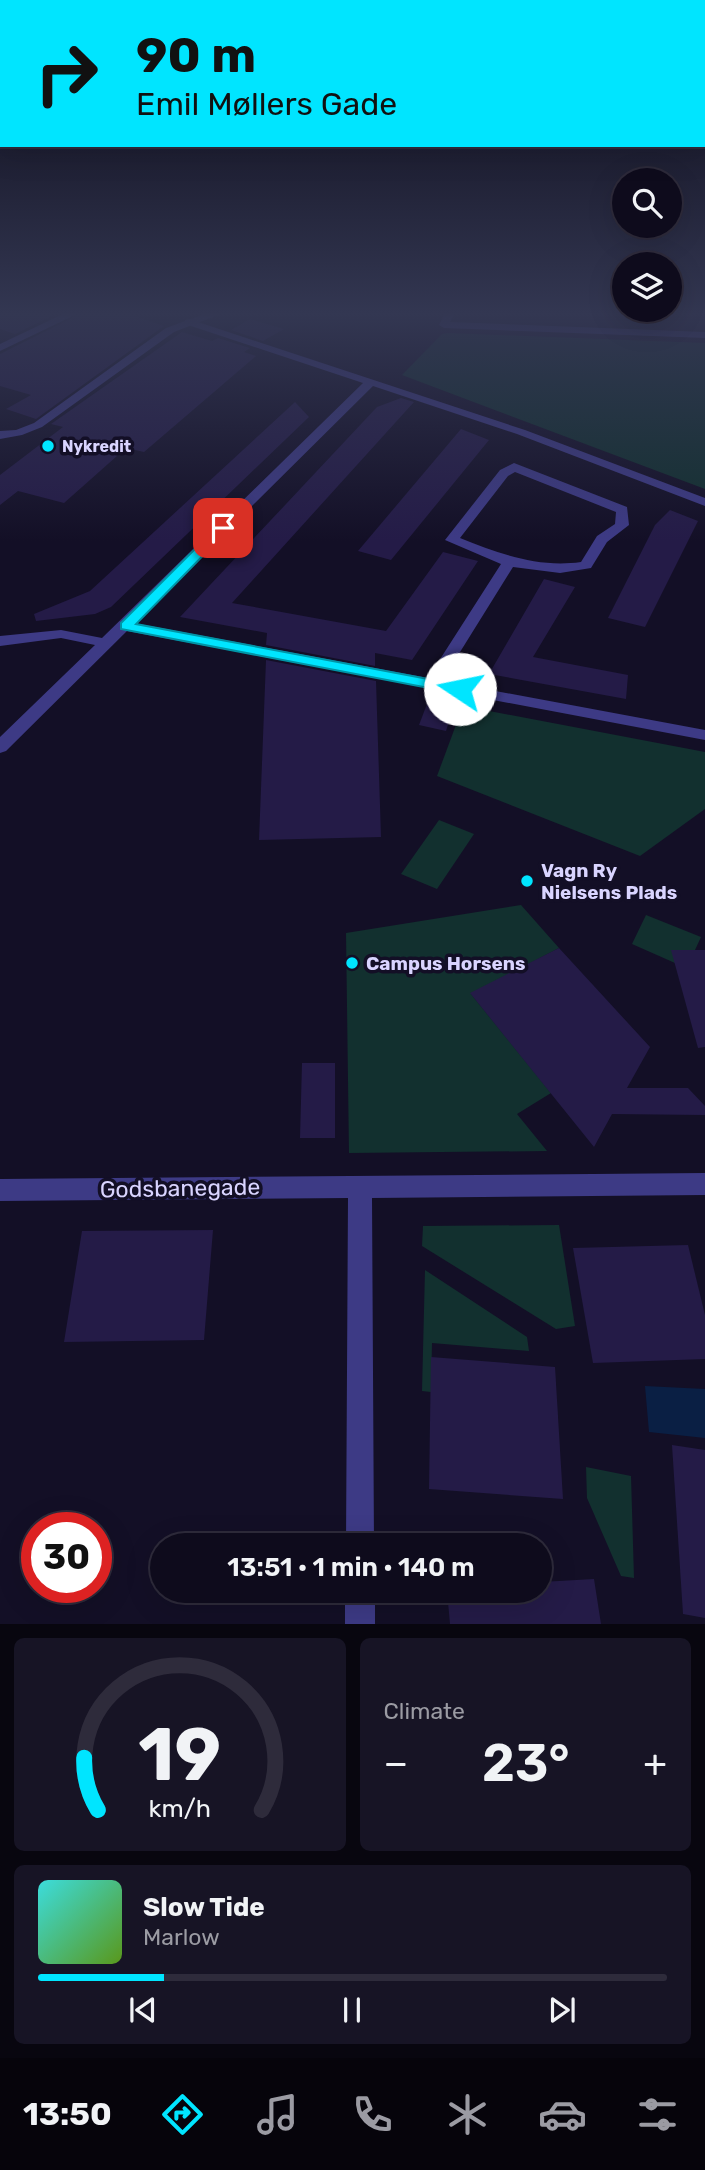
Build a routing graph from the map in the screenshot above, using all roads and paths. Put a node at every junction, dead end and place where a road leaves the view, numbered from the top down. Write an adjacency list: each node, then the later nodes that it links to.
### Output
1 (90, 389): 4 (street)
2 (364, 389): 7 (street)
3 (395, 389): 5 (street)
4 (0, 435)
5 (705, 502)
6 (509, 562): 6 (street); 10 (street)
7 (126, 626): 9 (street); 10 (street)
8 (0, 641): 9 (street)
9 (107, 643): 12 (street)
10 (433, 684): 11 (street)
11 (705, 735)
12 (0, 747)
13 (705, 1184): 14 (street, Godsbanegade)
14 (360, 1186): 15 (street, Godsbanegade); 16 (street)
15 (0, 1190)
16 (360, 1533)
17 (360, 1603): 18 (street)
18 (360, 1624)

